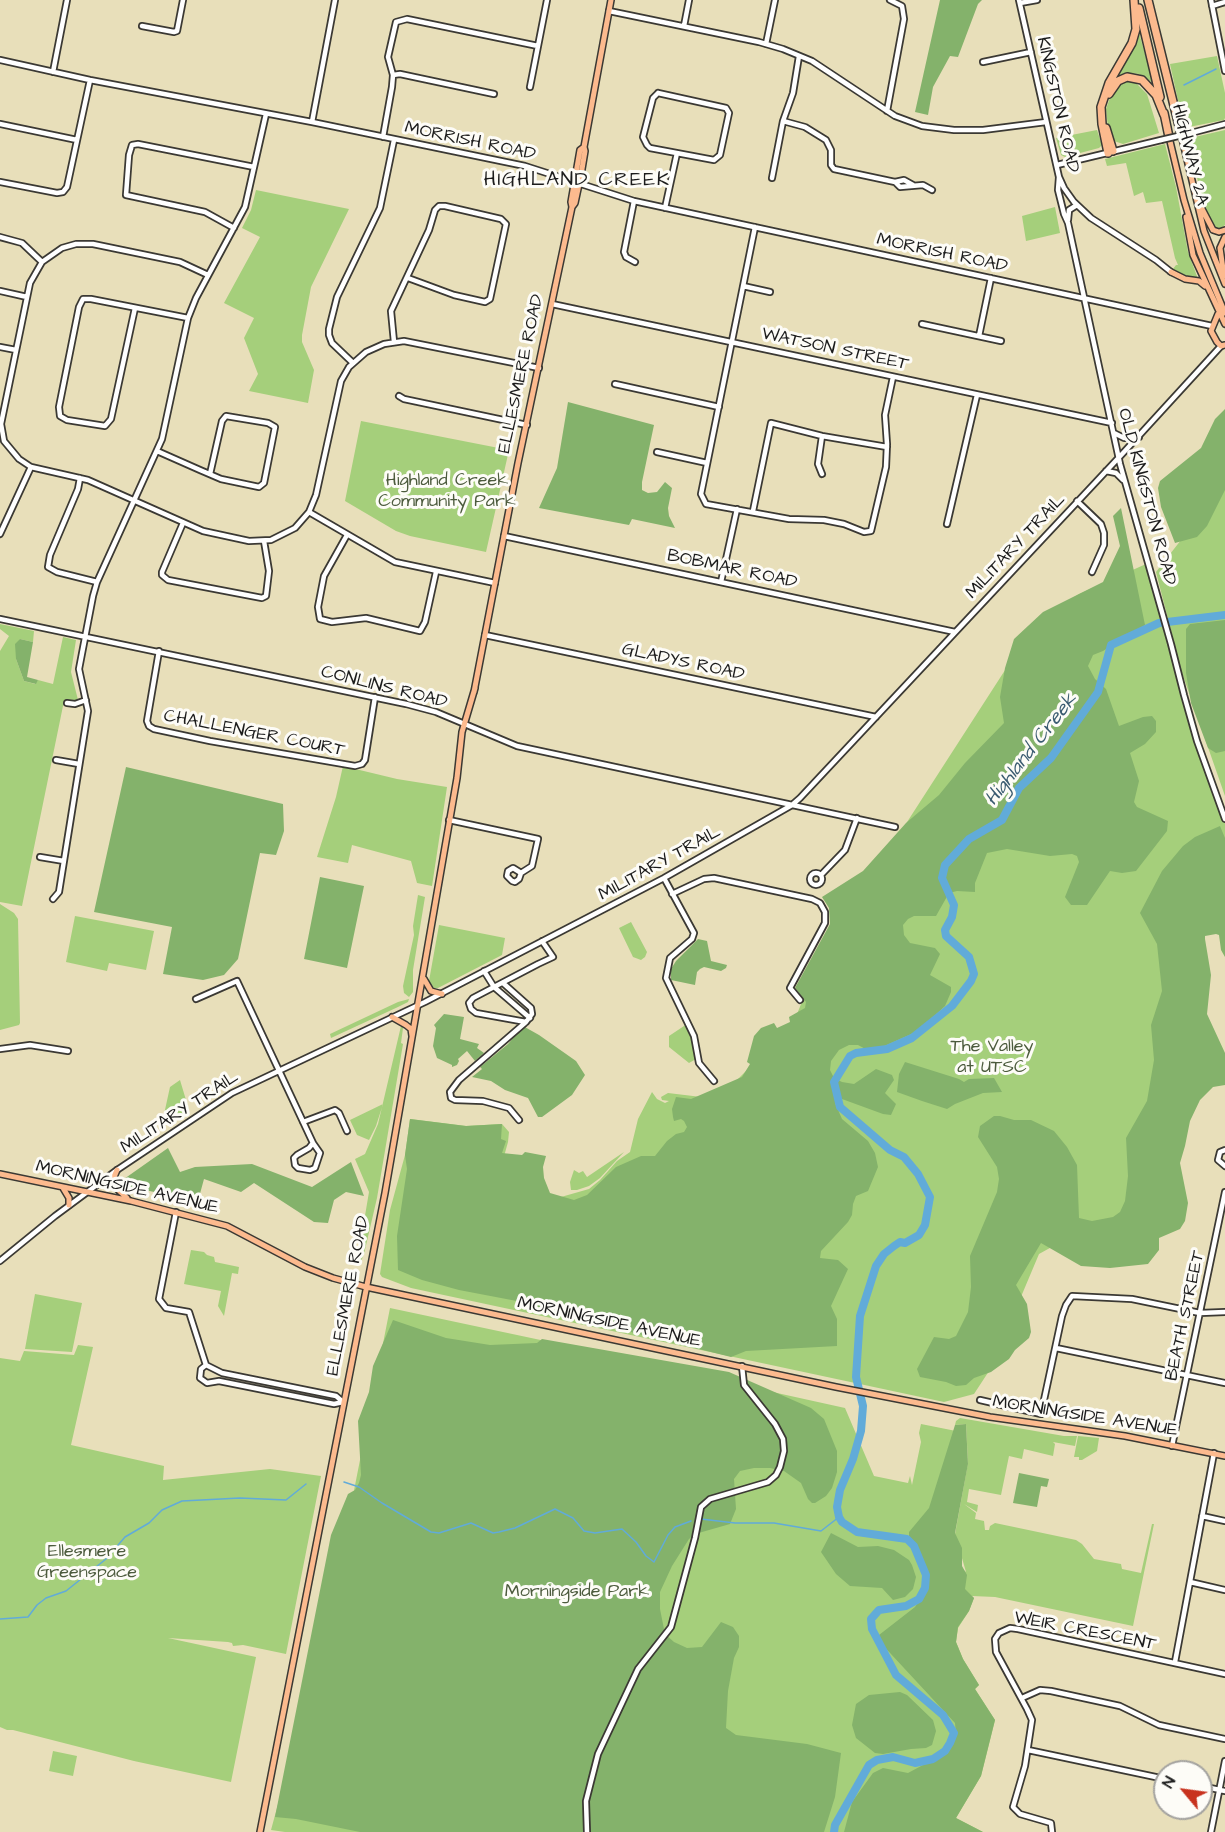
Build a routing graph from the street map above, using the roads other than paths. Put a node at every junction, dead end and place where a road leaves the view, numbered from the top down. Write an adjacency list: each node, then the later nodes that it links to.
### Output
1 (67, 0): 25 (street)
2 (183, 0): 17 (street)
3 (335, 0): 35 (street)
4 (547, 0): 20 (street)
5 (611, 0): 16 (main road, ELLESMERE ROAD)
6 (689, 0): 18 (street)
7 (775, 0): 19 (street)
8 (890, 0): 31 (street)
9 (1036, 0): 13 (street)
10 (1135, 0): 33 (highway, HIGHWAY 2A); 44 (highway)
11 (1148, 0): 39 (highway, HIGHWAY 2A)
12 (1211, 0): 15 (street)
13 (1020, 1): 21 (street, KINGSTON ROAD)
14 (1225, 2): 15 (street)
15 (1212, 6): 26 (street)
16 (609, 11): 18 (street); 51 (main road, ELLESMERE ROAD)
17 (142, 26)
18 (684, 26): 19 (street)
19 (766, 44): 22 (street)
20 (538, 46): 27 (street); 29 (street)
21 (1030, 52): 24 (street); 36 (street, KINGSTON ROAD)
22 (799, 56): 31 (street); 34 (street)
23 (0, 60): 25 (street, MORRISH ROAD)
24 (983, 62)
25 (53, 72): 28 (street, MORRISH ROAD)
26 (1225, 72)
27 (393, 75): 30 (street); 40 (street)
28 (90, 80): 32 (street, MORRISH ROAD); 42 (street)
29 (530, 87)
30 (494, 94)
31 (887, 111): 36 (street)
32 (266, 114): 35 (street, MORRISH ROAD); 47 (street)
33 (1164, 115): 41 (highway, HIGHWAY 2A); 44 (highway)
34 (783, 121): 49 (street); 52 (street)
35 (312, 122): 40 (street, MORRISH ROAD)
36 (1046, 122): 46 (street, KINGSTON ROAD)
37 (0, 124): 42 (street)
38 (1225, 124): 41 (street, bridge)
39 (1180, 134): 53 (main road, HIGHWAY 2A)
40 (383, 137): 43 (street, MORRISH ROAD)
41 (1165, 138): 44 (street); 54 (main road, HIGHWAY 2A)
42 (77, 140): 50 (street)
43 (394, 140): 51 (street, MORRISH ROAD); 93 (street)
44 (1111, 152): 46 (street)
45 (677, 153): 45 (street); 57 (street)
46 (1056, 165): 48 (street, KINGSTON ROAD)
47 (254, 167): 61 (street); 61 (street)
48 (1059, 177): 56 (street, KINGSTON ROAD); 58 (street, OLD KINGSTON ROAD)
49 (772, 178)
50 (0, 182)
51 (577, 183): 55 (street, MORRISH ROAD); 78 (main road, ELLESMERE ROAD)
52 (932, 190)
53 (1196, 195): 62 (main road); 71 (main road, HIGHWAY 2A)
54 (1184, 200): 73 (main road); 81 (main road, HIGHWAY 2A)
55 (634, 201): 57 (street, MORRISH ROAD); 66 (street)
56 (1075, 203): 58 (street); 59 (street); 67 (street, KINGSTON ROAD)
57 (665, 208): 60 (street, MORRISH ROAD)
58 (1064, 214): 59 (street, OLD KINGSTON ROAD)
59 (1068, 223): 77 (street, OLD KINGSTON ROAD)
60 (755, 227): 70 (street, MORRISH ROAD); 72 (street)
61 (234, 228): 68 (street)
62 (1225, 230)
63 (0, 237): 65 (street)
64 (1225, 237): 71 (main road)
65 (42, 262): 68 (street); 76 (street)
66 (635, 262)
67 (1171, 272): 73 (main road)
68 (208, 275): 82 (street)
69 (408, 278): 69 (street); 88 (street)
70 (991, 278): 77 (street, MORRISH ROAD); 86 (street)
71 (1225, 282)
72 (744, 286): 75 (street); 89 (street)
73 (1208, 289): 80 (main road)
74 (0, 291): 76 (street)
75 (770, 292)
76 (27, 297): 92 (street)
77 (1085, 298): 85 (street, MORRISH ROAD); 101 (street, OLD KINGSTON ROAD)
78 (552, 304): 89 (street, WATSON STREET); 94 (main road, ELLESMERE ROAD)
79 (135, 308): 79 (street); 82 (street)
80 (1217, 309): 84 (main road); 85 (main road)
81 (1225, 313)
82 (188, 318): 108 (street)
83 (922, 324): 86 (street)
84 (1225, 324)
85 (1212, 326): 91 (main road)
86 (980, 336): 87 (street)
87 (1000, 341)
88 (394, 342): 93 (street); 94 (street)
89 (733, 342): 95 (street, WATSON STREET); 100 (street)
90 (0, 346): 92 (street)
91 (1223, 346): 105 (street, MILITARY TRAIL)
92 (16, 350): 99 (street)
93 (353, 363): 122 (street)
94 (539, 368): 102 (main road, ELLESMERE ROAD)
95 (893, 377): 97 (street, WATSON STREET); 107 (street)
96 (615, 384): 100 (street)
97 (977, 395): 101 (street, WATSON STREET); 124 (street)
98 (399, 396): 102 (street)
99 (2, 401): 106 (street)
100 (719, 407): 111 (street)
101 (1112, 423): 103 (street, OLD KINGSTON ROAD)
102 (527, 425): 127 (main road, ELLESMERE ROAD)
103 (1114, 433): 105 (street); 110 (street, OLD KINGSTON ROAD)
104 (822, 436): 107 (street); 115 (street); 121 (street)
105 (1139, 437): 110 (street, MILITARY TRAIL)
106 (2, 442): 112 (street)
107 (887, 447): 121 (street)
108 (157, 451): 114 (street); 118 (street)
109 (657, 452): 111 (street)
110 (1119, 458): 113 (street, MILITARY TRAIL); 117 (street, OLD KINGSTON ROAD)
111 (707, 463): 120 (street)
112 (31, 467): 116 (street); 125 (street)
113 (1106, 471): 117 (street); 119 (street, MILITARY TRAIL)
114 (210, 474): 114 (street)
115 (822, 474)
116 (81, 478): 118 (street); 131 (street)
117 (1125, 482): 148 (street, OLD KINGSTON ROAD)
118 (134, 500): 123 (street); 131 (street)
119 (1077, 501): 130 (street); 135 (street, MILITARY TRAIL)
120 (737, 509): 121 (street); 132 (street)
121 (753, 511)
122 (309, 512): 126 (street); 128 (street)
123 (183, 523): 128 (street); 128 (street)
124 (947, 524)
125 (1, 531)
126 (347, 536): 129 (street); 129 (street)
127 (504, 536): 132 (street, BOBMAR ROAD); 133 (main road, ELLESMERE ROAD)
128 (264, 541)
129 (436, 572): 133 (street)
130 (1092, 572)
131 (97, 582): 136 (street)
132 (722, 582): 135 (street, BOBMAR ROAD)
133 (495, 583): 137 (main road, ELLESMERE ROAD)
134 (0, 618): 136 (street, CONLINS ROAD)
135 (955, 632): 142 (street, MILITARY TRAIL)
136 (85, 635): 138 (street, CONLINS ROAD); 140 (street)
137 (485, 635): 142 (street, GLADYS ROAD); 143 (main road, ELLESMERE ROAD)
138 (159, 651): 139 (street, CONLINS ROAD); 139 (street, CHALLENGER COURT)
139 (375, 697): 143 (street, CONLINS ROAD)
140 (86, 700): 141 (street); 145 (street)
141 (67, 703)
142 (876, 717): 146 (street, MILITARY TRAIL)
143 (465, 725): 146 (street, CONLINS ROAD); 149 (main road, ELLESMERE ROAD)
144 (56, 760): 145 (street)
145 (79, 764): 152 (street)
146 (792, 805): 147 (street, CONLINS ROAD); 155 (street, MILITARY TRAIL)
147 (857, 818): 150 (street, CONLINS ROAD); 154 (street)
148 (1225, 819)
149 (449, 820): 153 (street); 160 (main road, ELLESMERE ROAD)
150 (895, 827)
151 (40, 857): 152 (street)
152 (64, 861): 157 (street)
153 (521, 873)
154 (821, 875)
155 (663, 878): 156 (street); 158 (street, MILITARY TRAIL)
156 (672, 894): 165 (street); 173 (street)
157 (53, 899)
158 (542, 941): 159 (street, MILITARY TRAIL); 161 (street)
159 (484, 971): 162 (street); 163 (street, MILITARY TRAIL)
160 (423, 976): 163 (main road); 166 (main road, ELLESMERE ROAD)
161 (503, 983): 162 (street); 168 (street)
162 (495, 987): 168 (street); 168 (street)
163 (442, 994): 166 (street, MILITARY TRAIL)
164 (196, 999): 172 (street)
165 (800, 1000)
166 (418, 1005): 167 (street, MILITARY TRAIL); 169 (main road, ELLESMERE ROAD)
167 (392, 1017): 169 (main road); 172 (street, MILITARY TRAIL)
168 (528, 1020): 174 (street)
169 (413, 1037): 189 (main road, ELLESMERE ROAD)
170 (0, 1049): 171 (street)
171 (68, 1051)
172 (278, 1071): 175 (street); 180 (street, MILITARY TRAIL)
173 (714, 1081)
174 (519, 1120)
175 (303, 1122): 176 (street); 177 (street)
176 (347, 1131)
177 (313, 1143): 177 (street)
178 (1225, 1150): 179 (street)
179 (1225, 1166)
180 (117, 1170): 183 (street, MILITARY TRAIL); 185 (main road)
181 (0, 1174): 182 (main road, MORNINGSIDE AVENUE)
182 (62, 1187): 183 (main road, MORNINGSIDE AVENUE); 186 (main road)
183 (88, 1192): 185 (main road, MORNINGSIDE AVENUE); 186 (street, MILITARY TRAIL)
184 (1225, 1192): 191 (street, BEATH STREET)
185 (131, 1201): 187 (main road, MORNINGSIDE AVENUE)
186 (69, 1205): 188 (street, MILITARY TRAIL)
187 (176, 1212): 189 (main road, MORNINGSIDE AVENUE); 193 (street)
188 (0, 1262)
189 (366, 1287): 194 (main road, MORNINGSIDE AVENUE); 198 (main road, ELLESMERE ROAD)
190 (1225, 1312): 191 (street)
191 (1200, 1313): 192 (street); 195 (street, BEATH STREET)
192 (1056, 1348): 195 (street); 197 (street)
193 (206, 1365): 198 (street); 198 (street)
194 (742, 1366): 199 (main road, MORNINGSIDE AVENUE); 217 (street)
195 (1187, 1376): 196 (street); 199 (street, BEATH STREET)
196 (1225, 1383)
197 (980, 1400)
198 (343, 1402): 216 (main road, ELLESMERE ROAD)
199 (1172, 1446): 200 (main road, MORNINGSIDE AVENUE)
200 (1214, 1453): 201 (main road, MORNINGSIDE AVENUE); 202 (street)
201 (1225, 1456)
202 (1202, 1516): 203 (street); 204 (street)
203 (1225, 1521)
204 (1190, 1582): 205 (street); 206 (street)
205 (1225, 1590)
206 (1175, 1662): 207 (street, WEIR CRESCENT); 208 (street, WEIR CRESCENT)
207 (1225, 1674)
208 (1022, 1698): 209 (street); 210 (street, WEIR CRESCENT)
209 (1225, 1739)
210 (1028, 1750): 212 (street); 218 (street, WEIR CRESCENT)
211 (1225, 1761): 214 (street)
212 (1153, 1776)
213 (1213, 1789): 214 (street)
214 (1219, 1790): 215 (street); 219 (street)
215 (1225, 1791)
216 (261, 1832)
217 (587, 1832)
218 (1052, 1832)
219 (1211, 1832)

